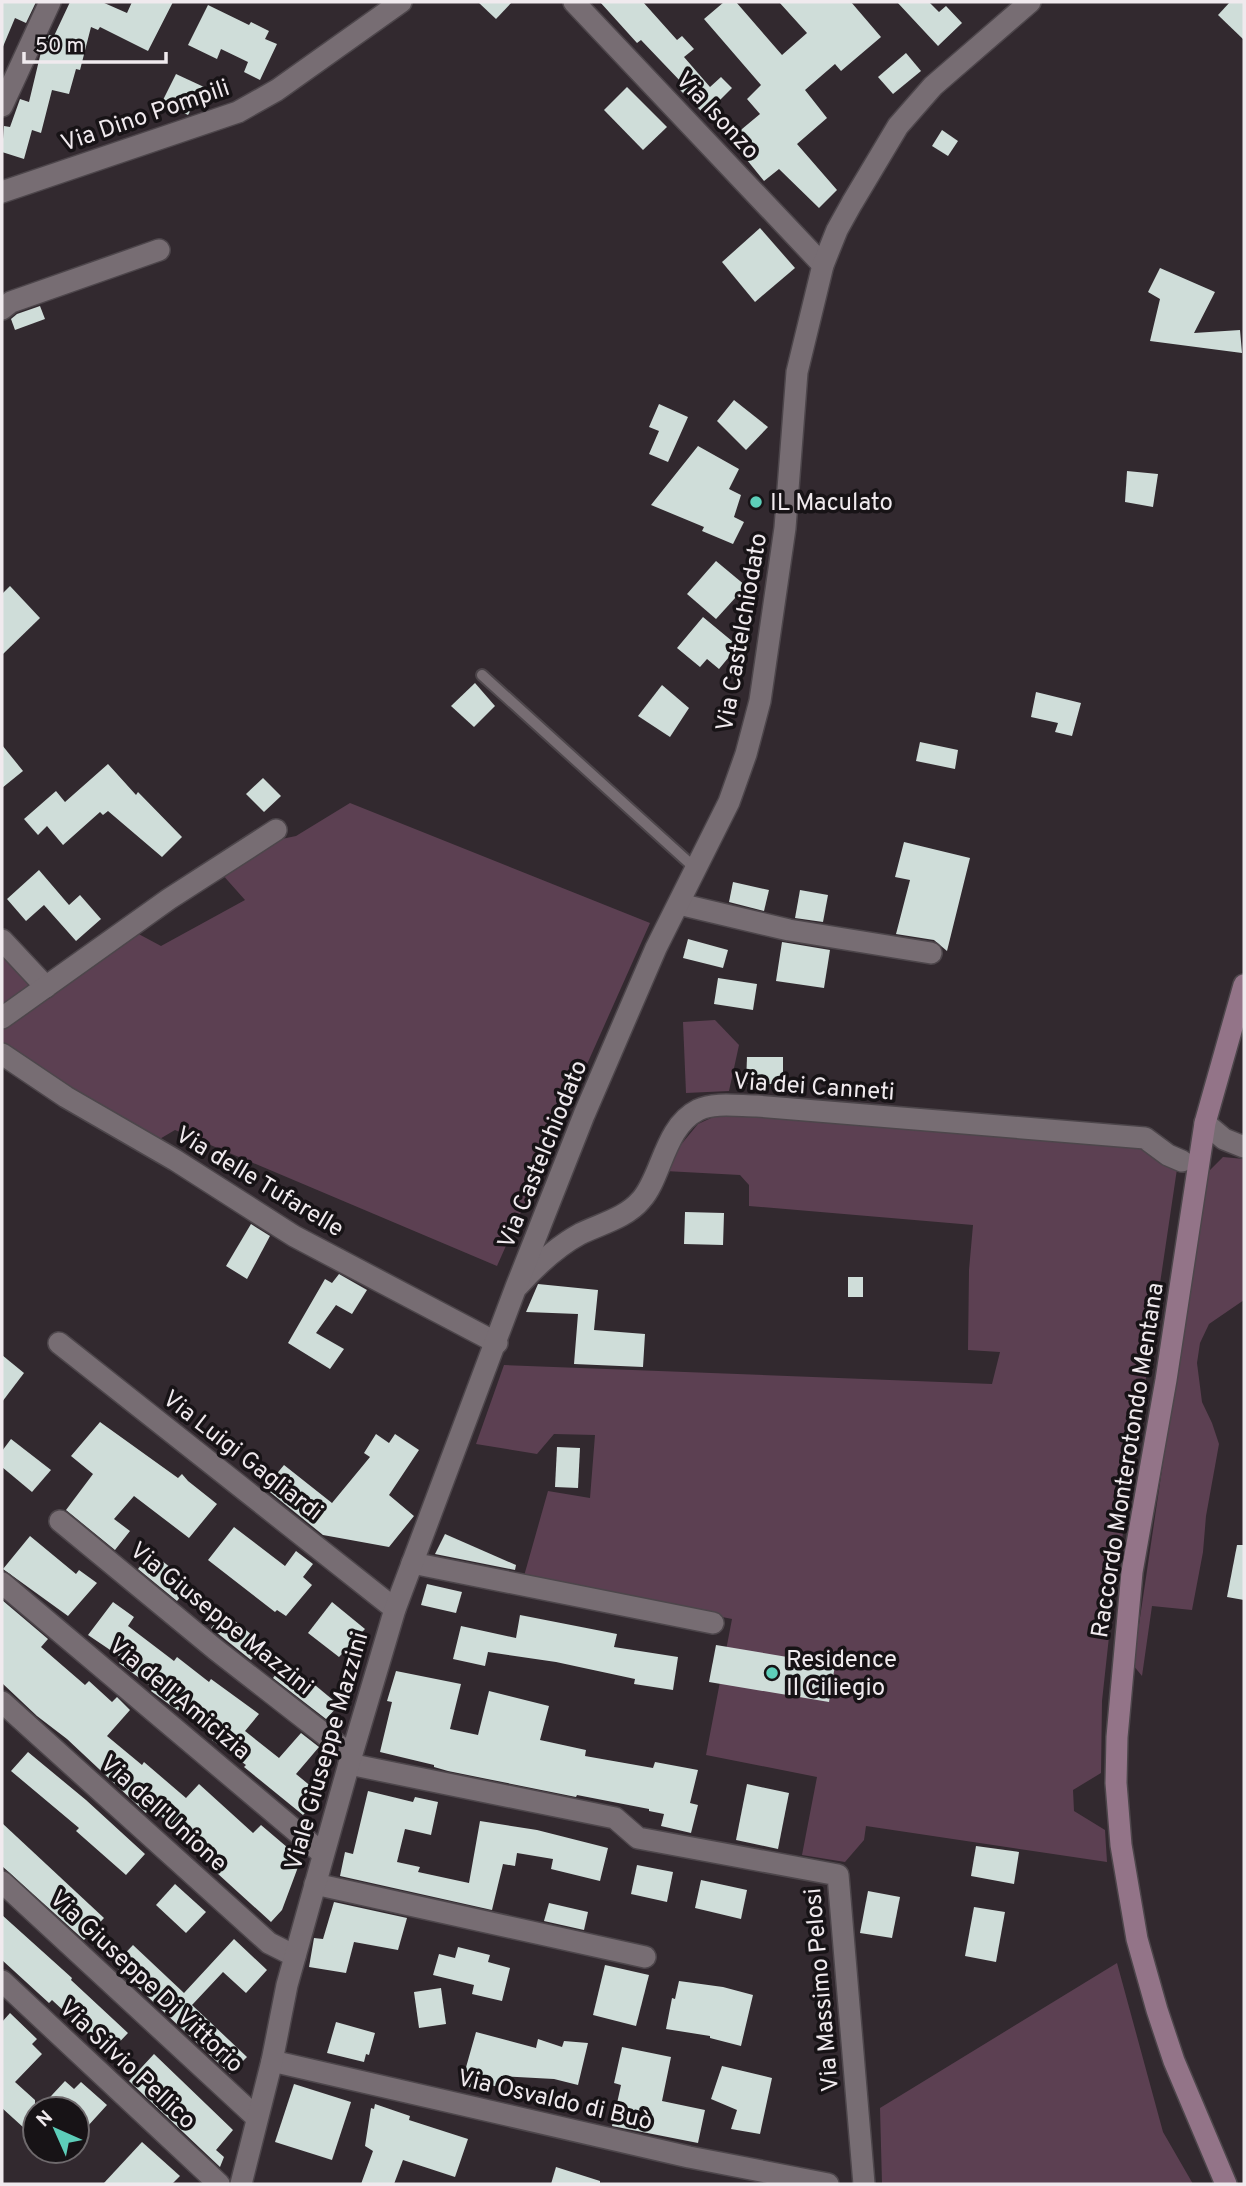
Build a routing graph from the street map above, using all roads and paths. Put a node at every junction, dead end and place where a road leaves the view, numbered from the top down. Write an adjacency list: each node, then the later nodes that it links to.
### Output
1 (50, 2): 5 (street)
2 (401, 2): 6 (street, Via Dino Pompili)
3 (574, 2): 8 (street, Via Isonzo)
4 (1030, 2): 8 (street, Via Castelchiodato)
5 (2, 106)
6 (2, 192)
7 (159, 250): 9 (street)
8 (823, 265): 12 (street, Via Castelchiodato)
9 (2, 309)
10 (482, 675): 12 (lane)
11 (276, 830): 17 (street)
12 (696, 869): 13 (street, Via Castelchiodato)
13 (679, 904): 15 (street); 23 (street, Via Castelchiodato)
14 (2, 940): 17 (street)
15 (931, 953)
16 (1244, 985): 20 (main road, Raccordo Monterotondo Mentana)
17 (46, 987): 18 (street)
18 (2, 1018)
19 (2, 1054): 24 (street, Via delle Tufarelle)
20 (1205, 1123): 21 (street); 45 (main road, Raccordo Monterotondo Mentana)
21 (1244, 1147)
22 (1182, 1161): 23 (street, Via dei Canneti)
23 (516, 1287): 24 (street, Via Castelchiodato)
24 (496, 1342): 27 (street, Viale Giuseppe Mazzini)
25 (59, 1343): 29 (street, Via Luigi Gagliardi)
26 (60, 1521): 32 (street, Via Giuseppe Mazzini)
27 (412, 1563): 29 (street, Viale Giuseppe Mazzini); 30 (street)
28 (2, 1583): 33 (street, Via dell'Amicizia)
29 (396, 1609): 32 (street, Viale Giuseppe Mazzini)
30 (713, 1623)
31 (2, 1702): 36 (street, Via dell'Unione)
32 (350, 1759): 33 (street, Viale Giuseppe Mazzini); 44 (street, Via Massimo Pelosi)
33 (323, 1854): 35 (street, Viale Giuseppe Mazzini)
34 (2, 1882): 40 (street, Via Giuseppe Di Vittorio)
35 (315, 1884): 36 (street, Viale Giuseppe Mazzini); 37 (street)
36 (295, 1956): 39 (street, Viale Giuseppe Mazzini)
37 (645, 1957)
38 (2, 1981): 41 (street, Via Silvio Pellico)
39 (271, 2061): 40 (street, Viale Giuseppe Mazzini); 43 (street, Via Osvaldo di Buò)
40 (257, 2118): 42 (street, Viale Giuseppe Mazzini)
41 (219, 2184)
42 (241, 2184)
43 (828, 2184)
44 (864, 2184)
45 (1226, 2184)

